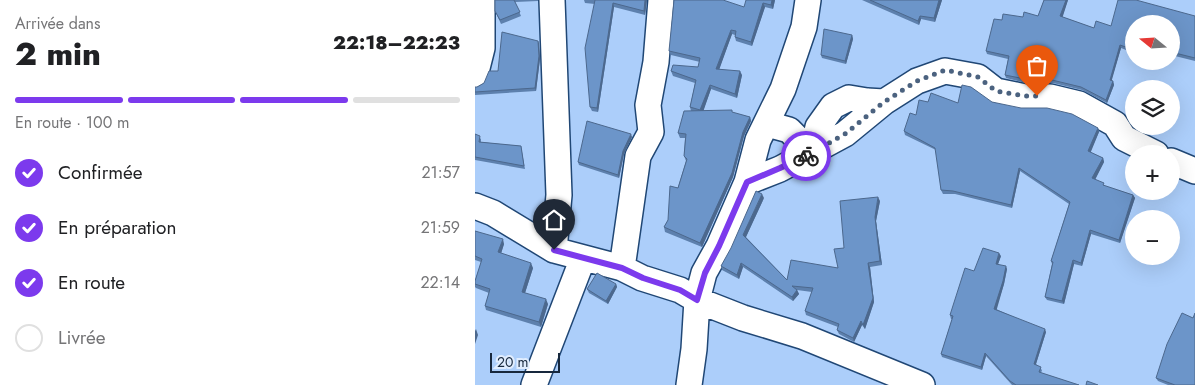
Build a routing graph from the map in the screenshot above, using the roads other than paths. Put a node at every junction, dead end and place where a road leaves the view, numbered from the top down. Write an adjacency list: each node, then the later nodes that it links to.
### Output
1 (481, 0): 5 (street)
2 (552, 0): 13 (street)
3 (661, 0): 15 (street)
4 (808, 0): 6 (street)
5 (475, 76)
6 (767, 124): 8 (street); 11 (street)
7 (1139, 145): 8 (street)
8 (812, 153): 11 (street)
9 (1180, 165): 10 (street)
10 (1195, 171)
11 (747, 182): 16 (street)
12 (475, 206): 13 (street)
13 (554, 250): 14 (street)
14 (583, 258): 15 (street); 17 (street)
15 (622, 268): 16 (street)
16 (697, 300): 18 (street); 19 (street)
17 (534, 385)
18 (689, 385)
19 (922, 385)

